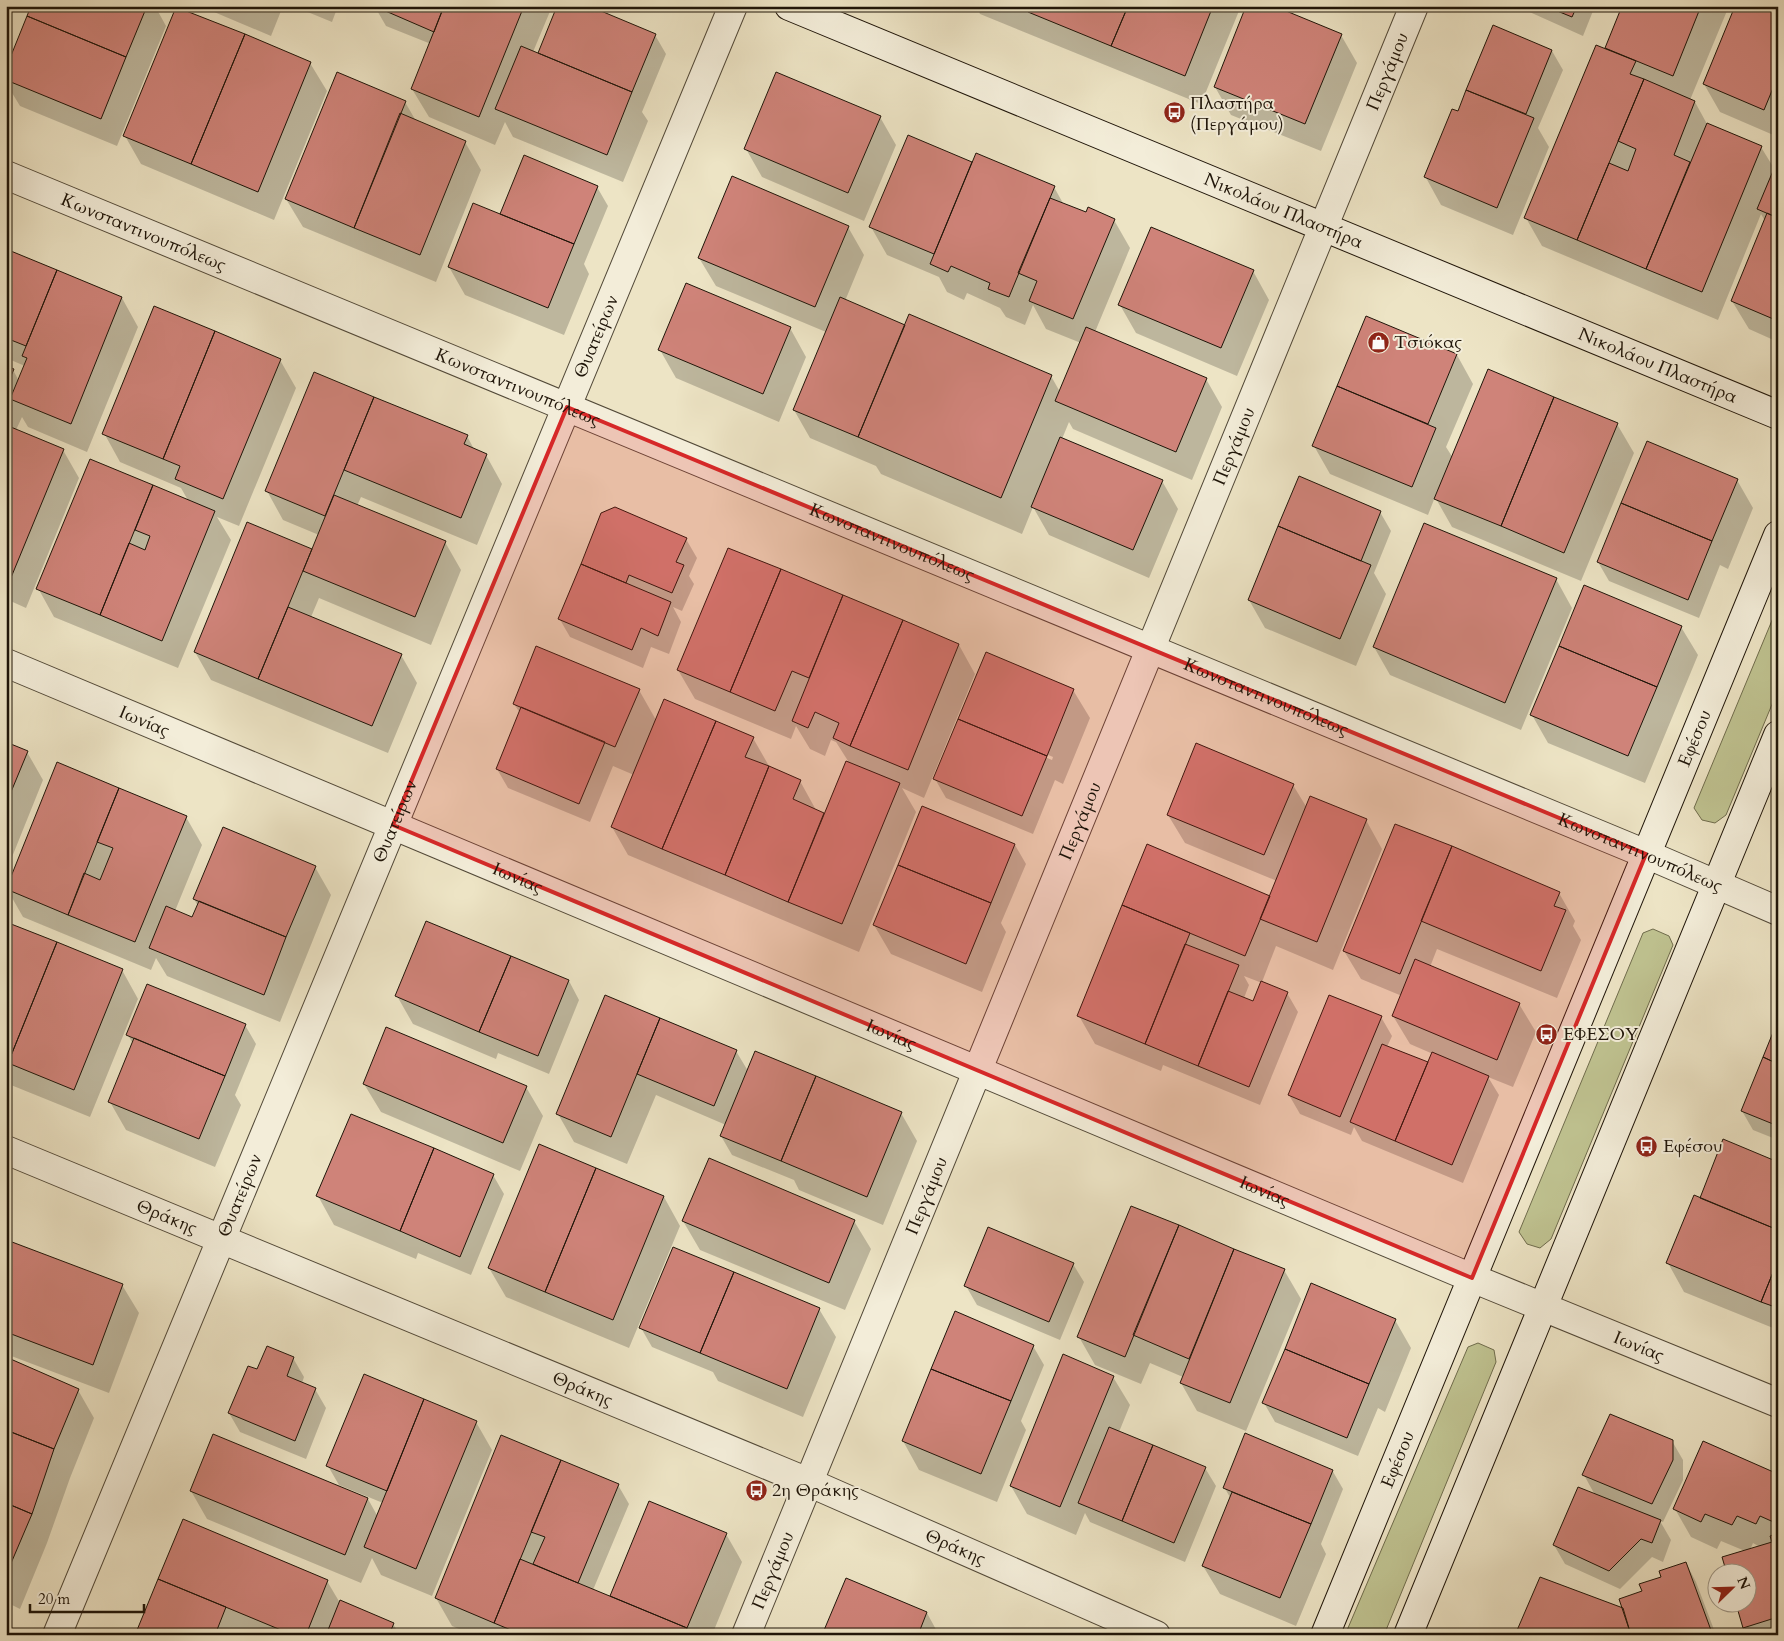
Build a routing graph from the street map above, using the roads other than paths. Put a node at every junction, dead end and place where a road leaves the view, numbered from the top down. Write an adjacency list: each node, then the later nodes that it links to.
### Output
1 (733, 6): 6 (street, Θυατείρων)
2 (789, 6): 5 (street, Νικολάου Πλαστήρα)
3 (1414, 6): 5 (street, Περγάμου)
4 (6, 174): 6 (street, Κωνσταντινουπόλεως)
5 (1324, 226): 7 (street, Νικολάου Πλαστήρα); 9 (street, Περγάμου)
6 (567, 407): 9 (street, Κωνσταντινουπόλεως); 12 (street, Θυατείρων)
7 (1778, 415)
8 (1778, 535): 13 (street, Εφέσου)
9 (1150, 649): 13 (street, Κωνσταντινουπόλεως); 16 (street, Περγάμου)
10 (6, 663): 12 (street, Ιωνίας)
11 (1778, 735): 14 (street)
12 (393, 825): 16 (street, Ιωνίας); 18 (street, Θυατείρων)
13 (1646, 854): 14 (street, Κωνσταντινουπόλεως); 19 (street, Εφέσου)
14 (1716, 885): 15 (street, Κωνσταντινουπόλεως); 20 (street)
15 (1778, 911)
16 (977, 1071): 19 (street, Ιωνίας); 22 (street, Περγάμου)
17 (6, 1150): 18 (street, Θράκης)
18 (221, 1240): 22 (street, Θράκης); 23 (street, Θυατείρων)
19 (1472, 1278): 20 (street, Ιωνίας); 26 (street, Εφέσου)
20 (1543, 1308): 21 (street, Ιωνίας); 27 (street)
21 (1778, 1403)
22 (808, 1482): 24 (street, Περγάμου); 25 (street, Θράκης)
23 (57, 1635)
24 (746, 1635)
25 (1156, 1635)
26 (1325, 1635)
27 (1408, 1635)

